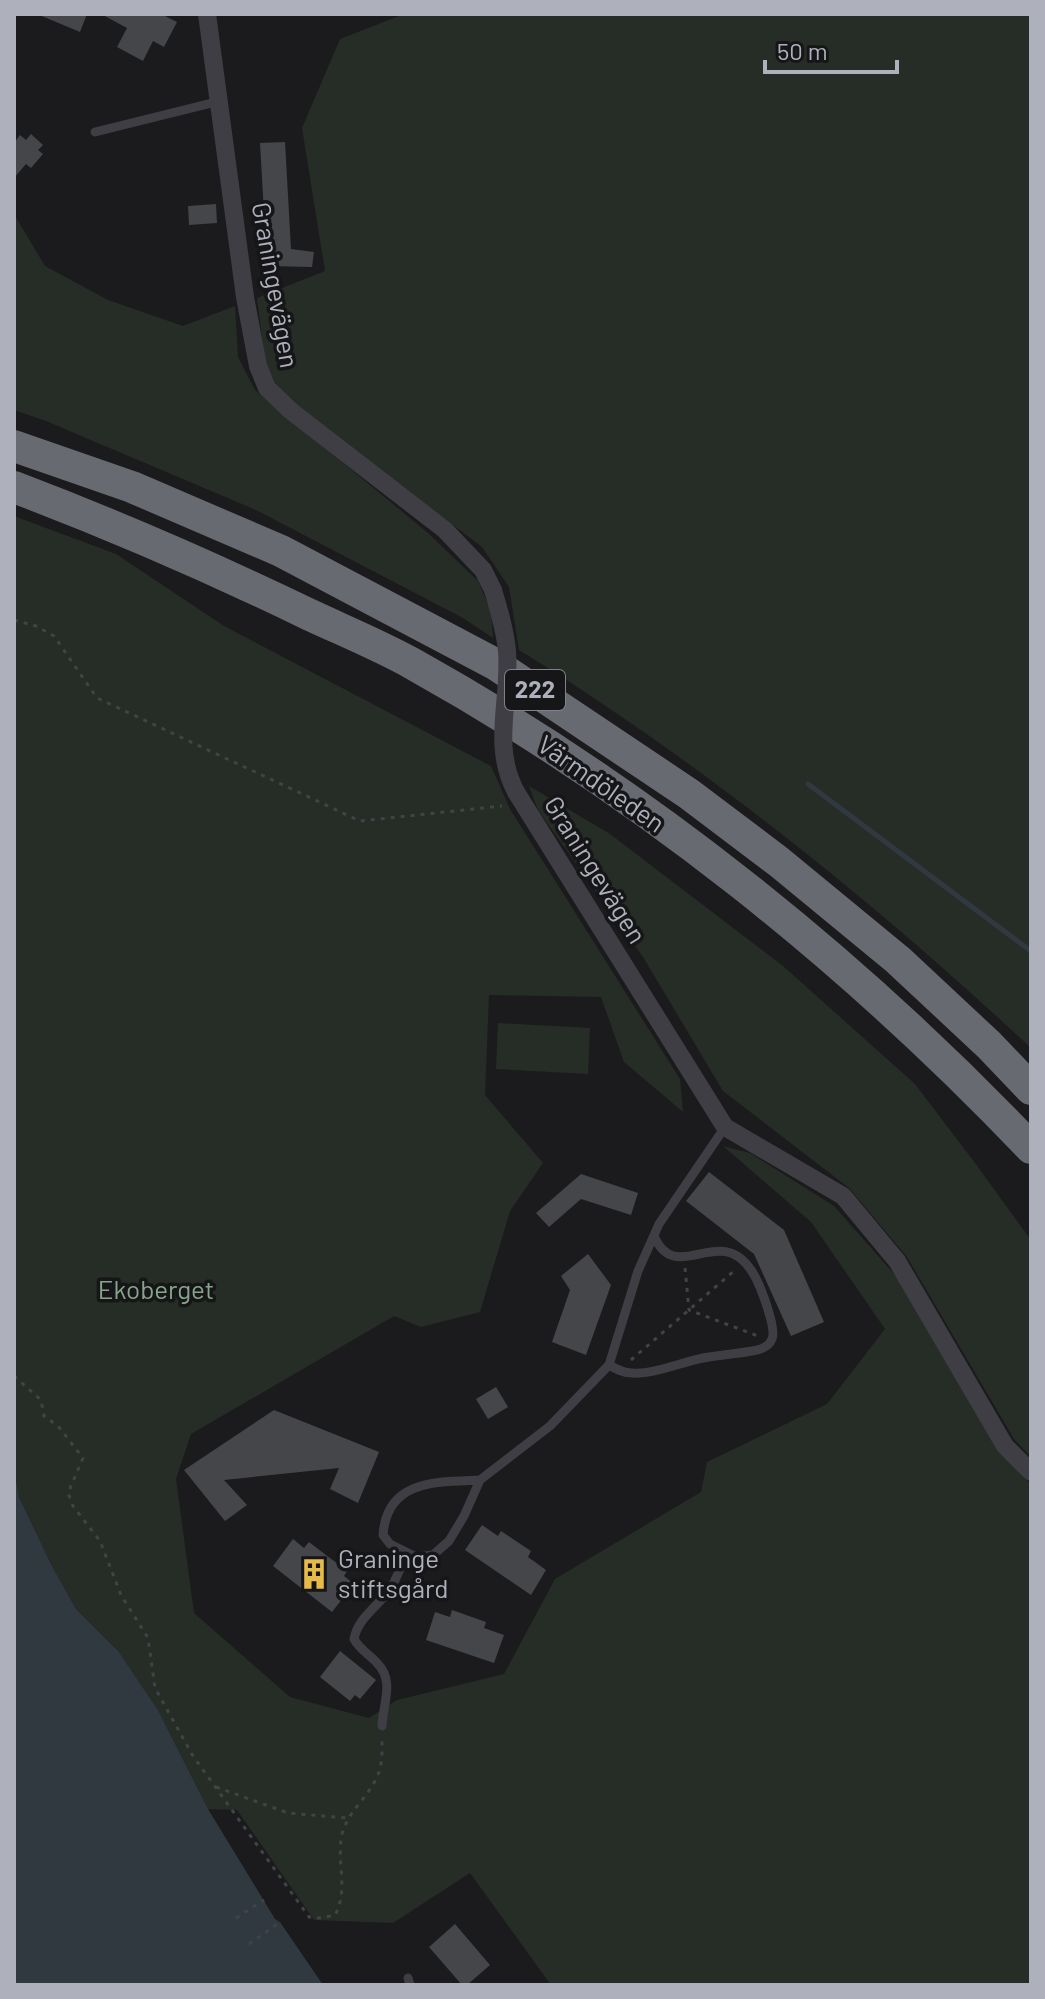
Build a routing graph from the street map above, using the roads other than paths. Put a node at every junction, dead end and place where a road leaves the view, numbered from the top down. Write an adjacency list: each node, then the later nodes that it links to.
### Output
1 (207, 14): 2 (street, Graningevägen)
2 (220, 101): 3 (lane); 7 (street, Graningevägen, bridge)
3 (95, 132)
4 (14, 446): 6 (highway, Värmdöleden / 222)
5 (14, 487): 8 (highway, Värmdöleden / 222)
6 (1031, 1089)
7 (725, 1127): 10 (lane); 12 (street, Graningevägen)
8 (1021, 1137): 9 (highway, Värmdöleden)
9 (1031, 1157)
10 (654, 1236): 11 (lane); 11 (lane)
11 (609, 1365): 13 (lane)
12 (1031, 1472)
13 (480, 1480): 14 (lane); 14 (lane)
14 (407, 1553): 15 (lane)
15 (382, 1726)

